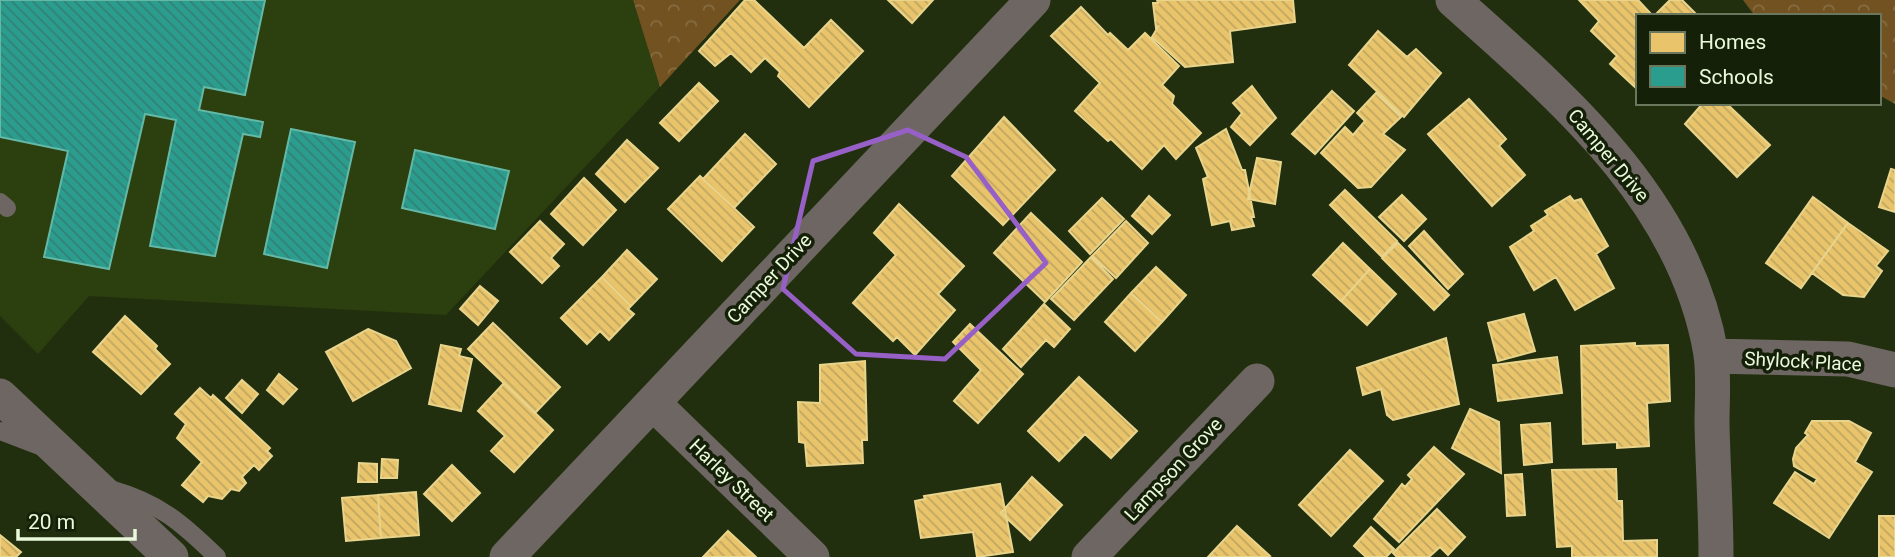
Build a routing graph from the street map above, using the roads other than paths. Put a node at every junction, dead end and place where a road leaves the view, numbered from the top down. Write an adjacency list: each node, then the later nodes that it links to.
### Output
1 (1033, 0): 7 (street, Camper Drive)
2 (1452, 0): 3 (street, Camper Drive)
3 (1711, 356): 4 (street, Shylock Place); 16 (street, Camper Drive)
4 (1895, 370)
5 (1257, 381): 15 (street, Lampson Grove)
6 (0, 396): 9 (street)
7 (653, 403): 13 (street, Camper Drive); 14 (street, Harley Street)
8 (0, 431): 9 (lane)
9 (61, 454): 10 (street)
10 (94, 485): 11 (street); 12 (lane)
11 (171, 557)
12 (217, 557)
13 (508, 557)
14 (812, 557)
15 (1089, 557)
16 (1716, 557)

